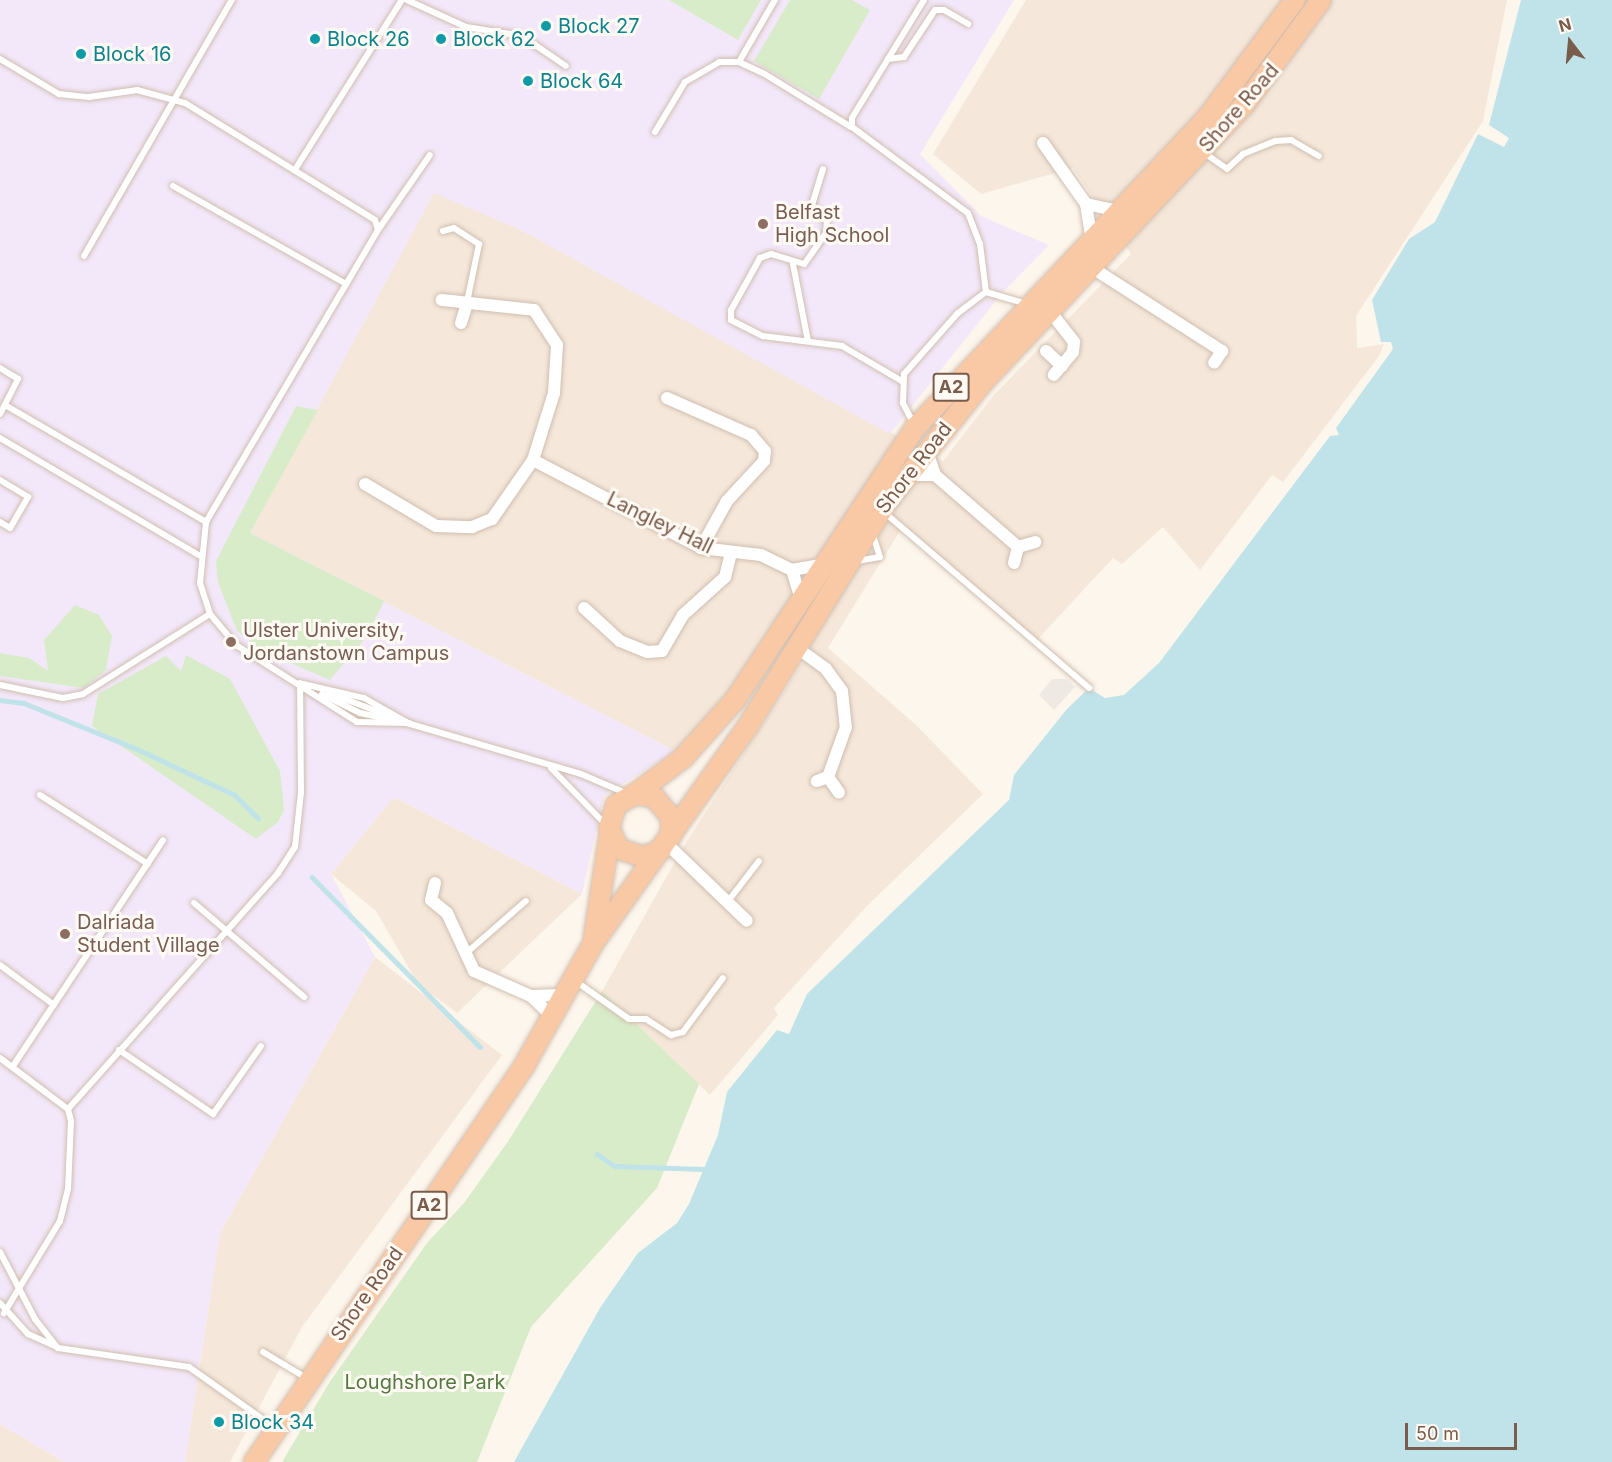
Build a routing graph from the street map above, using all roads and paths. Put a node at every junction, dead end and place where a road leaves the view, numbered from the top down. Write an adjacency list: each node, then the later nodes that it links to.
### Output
1 (231, 0): 12 (lane)
2 (405, 0): 11 (lane); 19 (lane)
3 (775, 0): 10 (lane)
4 (924, 0): 9 (lane)
5 (1295, 0): 23 (highway, Shore Road / A2)
6 (1321, 0): 16 (highway, Shore Road / A2)
7 (968, 24): 9 (lane)
8 (0, 59): 12 (lane)
9 (888, 59): 13 (lane)
10 (739, 62): 13 (lane); 14 (lane)
11 (566, 66)
12 (175, 100): 19 (lane); 27 (lane)
13 (852, 127): 31 (lane)
14 (655, 132)
15 (1043, 143): 22 (street)
16 (1202, 152): 18 (lane); 29 (highway, Shore Road / A2)
17 (430, 155): 24 (lane)
18 (1319, 156)
19 (296, 168): 24 (lane)
20 (823, 169): 28 (lane)
21 (173, 186): 30 (lane)
22 (1086, 204): 23 (street); 26 (street)
23 (1118, 211): 26 (highway, Shore Road / A2)
24 (378, 230): 30 (lane)
25 (444, 231): 33 (lane)
26 (1091, 237): 34 (highway, Shore Road / A2)
27 (84, 256)
28 (793, 264): 37 (lane); 37 (lane)
29 (1091, 267): 35 (highway, Shore Road / A2); 39 (street)
30 (346, 284): 55 (lane)
31 (986, 292): 34 (lane); 41 (lane)
32 (442, 300): 33 (street)
33 (467, 303): 36 (street); 48 (street)
34 (1027, 304): 45 (highway, Shore Road / A2)
35 (1049, 310): 38 (street); 47 (highway, Shore Road / A2)
36 (461, 323)
37 (808, 341): 41 (lane)
38 (1046, 351)
39 (1214, 363)
40 (0, 368): 43 (lane)
41 (902, 381): 45 (lane)
42 (667, 398): 58 (street)
43 (5, 405): 44 (lane); 55 (lane)
44 (0, 414)
45 (916, 427): 62 (highway, Shore Road / A2)
46 (0, 438): 60 (lane)
47 (926, 449): 49 (highway, Shore Road / A2); 50 (street)
48 (532, 460): 52 (street); 58 (street, Langley Hall)
49 (906, 475): 50 (street); 53 (highway, Shore Road / A2)
50 (935, 475): 57 (street)
51 (0, 480): 54 (lane)
52 (365, 484)
53 (881, 510): 67 (highway, Shore Road / A2); 70 (lane)
54 (0, 522)
55 (206, 522): 60 (lane)
56 (1035, 542): 57 (street)
57 (1018, 547): 61 (street)
58 (701, 548): 59 (street, Langley Hall)
59 (731, 553): 63 (street, Langley Hall); 65 (street)
60 (199, 555): 66 (lane)
61 (1014, 563)
62 (821, 565): 63 (street); 64 (highway, Shore Road / A2)
63 (792, 570): 64 (street)
64 (801, 600): 75 (highway, Shore Road / A2)
65 (584, 608)
66 (210, 614): 68 (lane); 69 (lane)
67 (796, 648): 73 (street); 78 (highway, Shore Road / A2)
68 (300, 684): 71 (lane); 71 (lane); 86 (lane)
69 (0, 685)
70 (1089, 688)
71 (409, 723): 72 (lane)
72 (551, 768): 75 (lane); 76 (lane)
73 (839, 793)
74 (40, 795): 80 (lane)
75 (633, 795): 76 (highway, A2); 78 (highway)
76 (609, 831): 78 (highway); 87 (highway, Shore Road / A2)
77 (163, 840): 80 (lane)
78 (666, 843): 82 (street); 87 (highway, Shore Road / A2)
79 (759, 861): 82 (lane)
80 (148, 864): 94 (lane)
81 (435, 883): 88 (street)
82 (729, 900): 85 (street)
83 (526, 901): 88 (lane)
84 (194, 903): 86 (lane)
85 (747, 921)
86 (226, 930): 93 (lane); 97 (lane)
87 (594, 942): 91 (highway, Shore Road / A2)
88 (464, 956): 92 (street)
89 (0, 965): 94 (lane)
90 (723, 978): 91 (lane)
91 (570, 987): 92 (street); 95 (highway, Shore Road / A2)
92 (531, 996): 95 (street)
93 (304, 997)
94 (54, 1005): 99 (lane)
95 (553, 1017): 107 (highway, Shore Road / A2)
96 (261, 1046): 97 (lane)
97 (118, 1050): 100 (lane)
98 (0, 1058): 99 (lane)
99 (13, 1066): 100 (lane)
100 (68, 1109): 102 (lane)
101 (0, 1252): 102 (lane)
102 (20, 1290): 104 (lane); 105 (lane)
103 (0, 1303): 104 (lane)
104 (4, 1313): 105 (lane)
105 (58, 1348): 108 (lane)
106 (263, 1352): 107 (lane)
107 (308, 1379): 108 (highway, Shore Road / A2)
108 (275, 1428): 109 (highway, Shore Road / A2)
109 (254, 1462)

